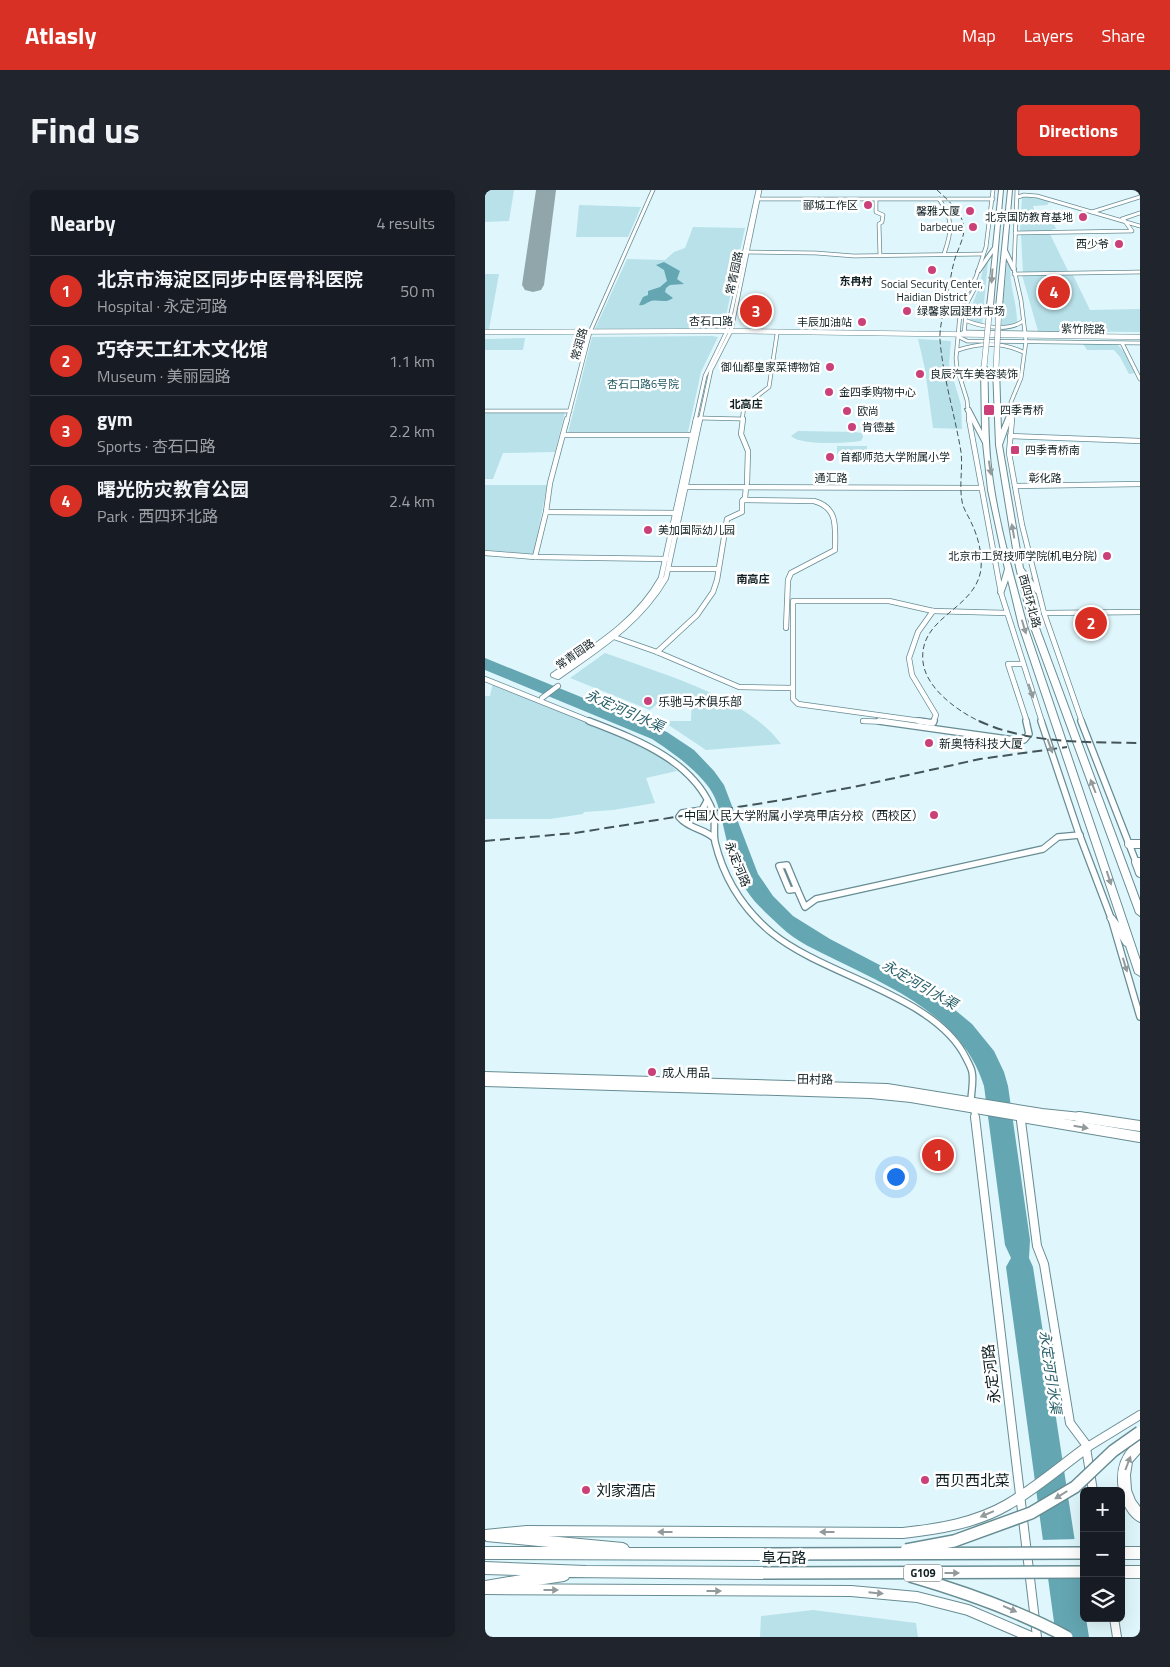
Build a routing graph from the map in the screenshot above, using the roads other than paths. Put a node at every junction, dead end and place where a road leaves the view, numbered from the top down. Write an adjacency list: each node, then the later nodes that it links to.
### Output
1 (653, 190): 39 (street, 常润路)
2 (759, 190): 11 (street, 常青园路)
3 (993, 190): 10 (street, 西四环北路)
4 (1001, 190): 20 (highway, 西四环北路)
5 (1010, 190): 18 (highway, 西四环北路)
6 (1017, 190): 8 (street, 西四环北路)
7 (1025, 190): 15 (street)
8 (1018, 197): 14 (street, 西四环北路); 15 (street)
9 (1140, 197): 15 (street)
10 (993, 198): 12 (street); 17 (street, 西四环北路)
11 (757, 199): 13 (street); 25 (street, 常青园路)
12 (939, 199): 13 (street); 26 (street)
13 (875, 200): 28 (street)
14 (1015, 210): 18 (highway); 22 (street, 西四环北路)
15 (1093, 211): 19 (street)
16 (1140, 213): 19 (street)
17 (991, 214): 20 (highway); 27 (street, 西四环北路)
18 (1008, 219): 24 (highway, 西四环北路)
19 (1124, 220): 21 (street); 22 (street)
20 (999, 222): 23 (highway, 西四环北路)
21 (1140, 225)
22 (1015, 233): 30 (street, 西四环北路)
23 (994, 248): 29 (highway); 62 (highway, 西四环北路, one-way to 62, bridge)
24 (1004, 250): 30 (highway); 50 (highway, 西四环北路, bridge)
25 (746, 252): 28 (street); 38 (street, 常青园路)
26 (944, 254): 27 (street); 28 (street)
27 (983, 254): 29 (street, 西四环北路)
28 (879, 256)
29 (978, 271): 32 (street, 西四环北路)
30 (1014, 272): 31 (street); 35 (street, 西四环北路)
31 (1140, 272)
32 (976, 278): 33 (street, 西四环北路); 34 (street, 西四环北路)
33 (960, 318): 36 (street); 41 (street, 西四环北路)
34 (967, 321): 35 (street); 36 (street, 西四环北路)
35 (1023, 321): 43 (street, 西四环北路)
36 (964, 326): 41 (street, 西四环北路)
37 (485, 332): 39 (main road, 杏石口路)
38 (728, 332): 39 (main road, 杏石口路); 40 (main road, 杏石口路); 41 (main road, 杏石口路); 56 (street, 常青园路); 59 (street, 常青园路)
39 (590, 333): 42 (main road, 杏石口路); 54 (street, 常润路)
40 (777, 334): 41 (main road, 杏石口路); 57 (street)
41 (961, 335): 43 (main road, 杏石口路); 48 (street, 西四环北路)
42 (485, 337)
43 (1026, 337): 44 (main road, 紫竹院路); 45 (main road, 紫竹院路); 46 (street, 紫竹院路); 49 (street, 西四环北路)
44 (1087, 339): 45 (main road, 紫竹院路); 46 (main road)
45 (1140, 339): 47 (street, 紫竹院路)
46 (1099, 342): 47 (street, 紫竹院路)
47 (1122, 343): 51 (street)
48 (958, 350): 49 (street); 52 (street, 西四环北路)
49 (1023, 352): 55 (street, 西四环北路)
50 (996, 368): 63 (highway, 西四环北路)
51 (1140, 379)
52 (969, 409): 62 (highway); 67 (street, 西四环北路)
53 (485, 411): 54 (street)
54 (570, 411): 58 (street, 常润路)
55 (1010, 414): 60 (street, 西四环北路); 63 (highway)
56 (700, 418): 57 (street); 64 (street, 常青园路)
57 (743, 419): 65 (street)
58 (563, 435): 59 (street); 70 (street, 常润路)
59 (693, 435): 64 (street, 常青园路)
60 (1010, 436): 61 (street); 68 (street, 西四环北路)
61 (1140, 441)
62 (986, 445): 76 (highway, 西四环北路, one-way to 76)
63 (999, 445): 75 (highway, 西四环北路, one-way to 63)
64 (685, 485): 65 (street, 通汇路); 71 (street, 常青园路)
65 (747, 485): 67 (street, 通汇路); 69 (street)
66 (1140, 485): 68 (street, 彰化路)
67 (981, 486): 80 (street, 西四环北路)
68 (1015, 486): 79 (street, 西四环北路)
69 (743, 500): 78 (street); 85 (street)
70 (546, 512): 71 (street); 73 (street, 常润路)
71 (679, 513): 74 (street, 常青园路); 77 (street, 常青园路)
72 (485, 553): 73 (street)
73 (535, 557): 74 (street)
74 (666, 559): 86 (street, 常青园路)
75 (1019, 566): 79 (highway); 102 (highway, 西四环北路, one-way to 75)
76 (1008, 567): 80 (highway); 104 (highway, 西四环北路, one-way to 104)
77 (669, 569): 78 (street); 86 (street, 常青园路)
78 (718, 569): 87 (street)
79 (1038, 592): 84 (street, 西四环北路)
80 (1001, 593): 83 (street, 西四环北路)
81 (933, 611): 83 (street); 91 (street); 91 (street)
82 (1140, 612): 84 (street)
83 (1007, 613): 88 (street, 西四环北路)
84 (1044, 613): 97 (street, 西四环北路)
85 (786, 628)
86 (613, 637): 87 (street)
87 (657, 652): 91 (street)
88 (1022, 664): 93 (street); 95 (street, 西四环北路, one-way to 95)
89 (485, 678): 94 (street, 永定河路)
90 (558, 686): 92 (street)
91 (793, 688)
92 (542, 698)
93 (863, 721)
94 (707, 801): 96 (street, 永定河路); 96 (street)
95 (1080, 835): 101 (street); 103 (street, 西四环北路)
96 (716, 840): 109 (street, 永定河路)
97 (1129, 844): 98 (main road); 99 (street, 西四环北路)
98 (1140, 844)
99 (1138, 862): 100 (main road, 西四环北路)
100 (1140, 873)
101 (798, 889): 101 (street)
102 (1140, 913)
103 (1111, 918): 104 (highway); 106 (street, 西四环北路, one-way to 106)
104 (1134, 955): 105 (highway, 西四环北路)
105 (1140, 973)
106 (1140, 1017)
107 (485, 1076): 109 (main road, 田村路)
108 (485, 1082): 109 (main road, 田村路)
109 (976, 1106): 110 (main road, 田村路); 118 (street, 永定河路)
110 (1017, 1115): 111 (main road, 田村路); 112 (main road, 田村路, one-way to 112); 116 (street)
111 (1140, 1126)
112 (1140, 1137)
113 (1140, 1415): 116 (street)
114 (1140, 1432): 126 (highway, one-way to 126, bridge)
115 (1140, 1444): 119 (highway, one-way to 115)
116 (1087, 1448): 117 (street); 118 (main road)
117 (1092, 1487)
118 (1024, 1491): 120 (main road, 阜石路, one-way to 120); 137 (street, 永定河路)
119 (1140, 1516)
120 (486, 1535): 125 (highway)
121 (485, 1553): 125 (highway, 阜石路 / G109)
122 (1080, 1553): 126 (highway, 阜石路 / G109, bridge)
123 (1125, 1553): 124 (highway)
124 (1140, 1553)
125 (675, 1554): 126 (highway, 阜石路 / G109, bridge)
126 (881, 1554)
127 (491, 1568): 128 (highway, 阜石路 / G109)
128 (586, 1572): 132 (highway, 阜石路 / G109); 134 (highway)
129 (1080, 1572): 133 (highway, 阜石路 / G109, one-way to 129, bridge)
130 (1125, 1572): 131 (highway)
131 (1140, 1572)
132 (763, 1573): 133 (highway, 阜石路 / G109, bridge)
133 (897, 1573): 138 (highway, one-way to 138, bridge)
134 (485, 1588): 136 (main road, one-way to 136)
135 (1115, 1622): 139 (street)
136 (1031, 1637)
137 (1037, 1637)
138 (1067, 1637)
139 (1117, 1637)

